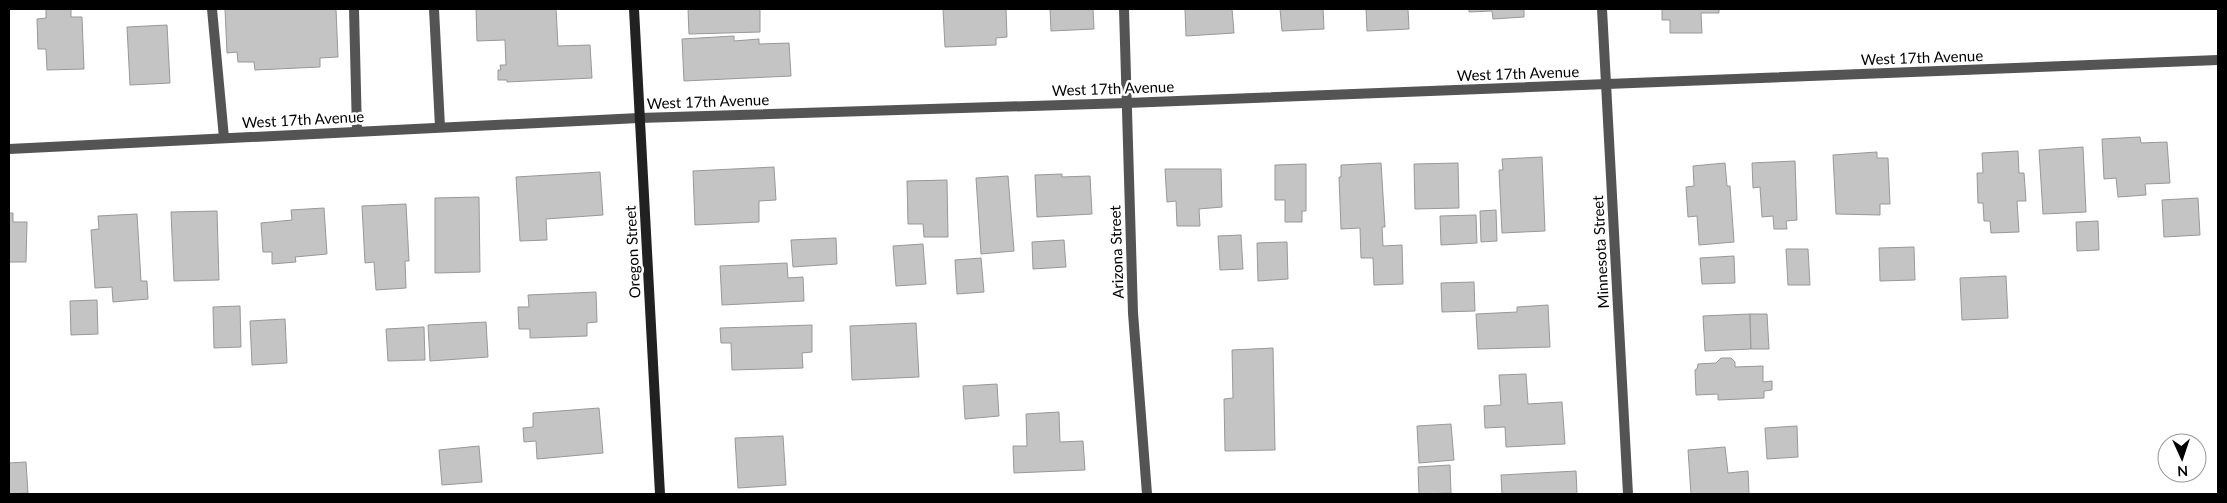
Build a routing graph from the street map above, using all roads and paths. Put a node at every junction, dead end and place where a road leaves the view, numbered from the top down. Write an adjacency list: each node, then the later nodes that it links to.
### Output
1 (212, 9): 13 (street)
2 (354, 9): 12 (street)
3 (434, 9): 11 (street)
4 (634, 9): 10 (main road, Oregon Street)
5 (1124, 9): 9 (street, Arizona Street)
6 (1602, 9): 8 (street, Minnesota Street)
7 (2218, 60): 8 (street, West 17th Avenue)
8 (1606, 84): 9 (street, West 17th Avenue); 17 (street, Minnesota Street)
9 (1127, 103): 10 (street, West 17th Avenue); 16 (street, Arizona Street)
10 (640, 118): 11 (street, West 17th Avenue); 15 (main road, Oregon Street)
11 (440, 127): 12 (street, West 17th Avenue)
12 (357, 131): 13 (street, West 17th Avenue)
13 (224, 138): 14 (street, West 17th Avenue)
14 (9, 149)
15 (660, 494)
16 (1147, 494)
17 (1628, 494)

